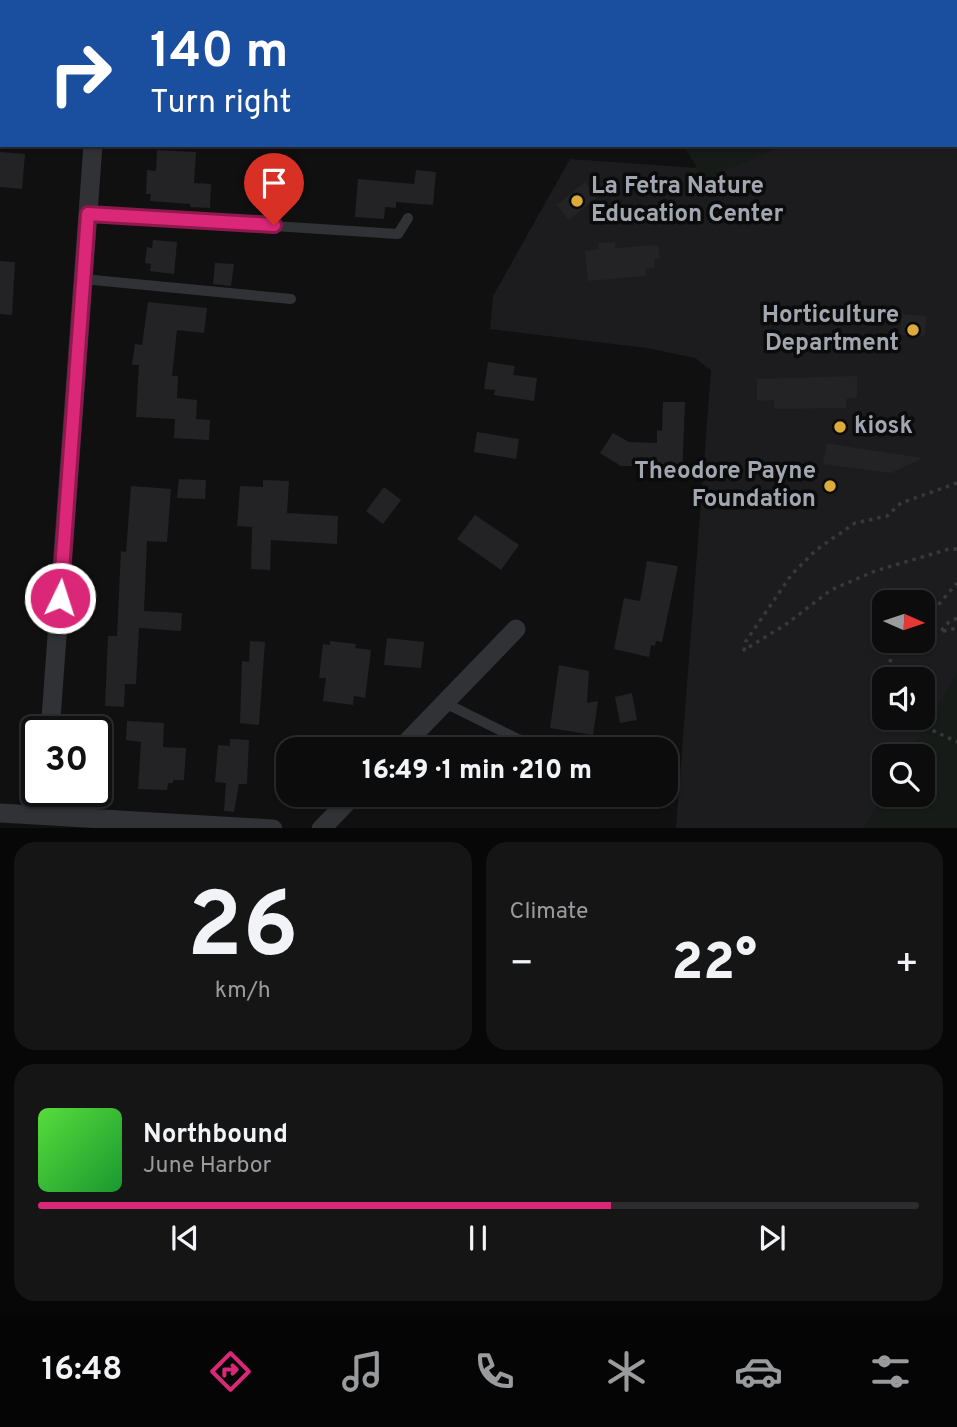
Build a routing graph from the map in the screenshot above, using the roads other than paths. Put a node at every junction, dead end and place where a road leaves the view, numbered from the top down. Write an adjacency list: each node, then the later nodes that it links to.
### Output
1 (93, 147): 2 (street)
2 (88, 214): 3 (lane); 4 (street)
3 (408, 218)
4 (83, 279): 5 (lane); 8 (street)
5 (292, 299)
6 (516, 629): 7 (street)
7 (445, 702): 9 (street); 10 (lane)
8 (51, 716)
9 (411, 737)
10 (514, 737)
11 (342, 807): 16 (street)
12 (0, 813): 13 (street)
13 (42, 822): 14 (street)
14 (183, 826): 15 (street)
15 (273, 828)
16 (321, 828)

